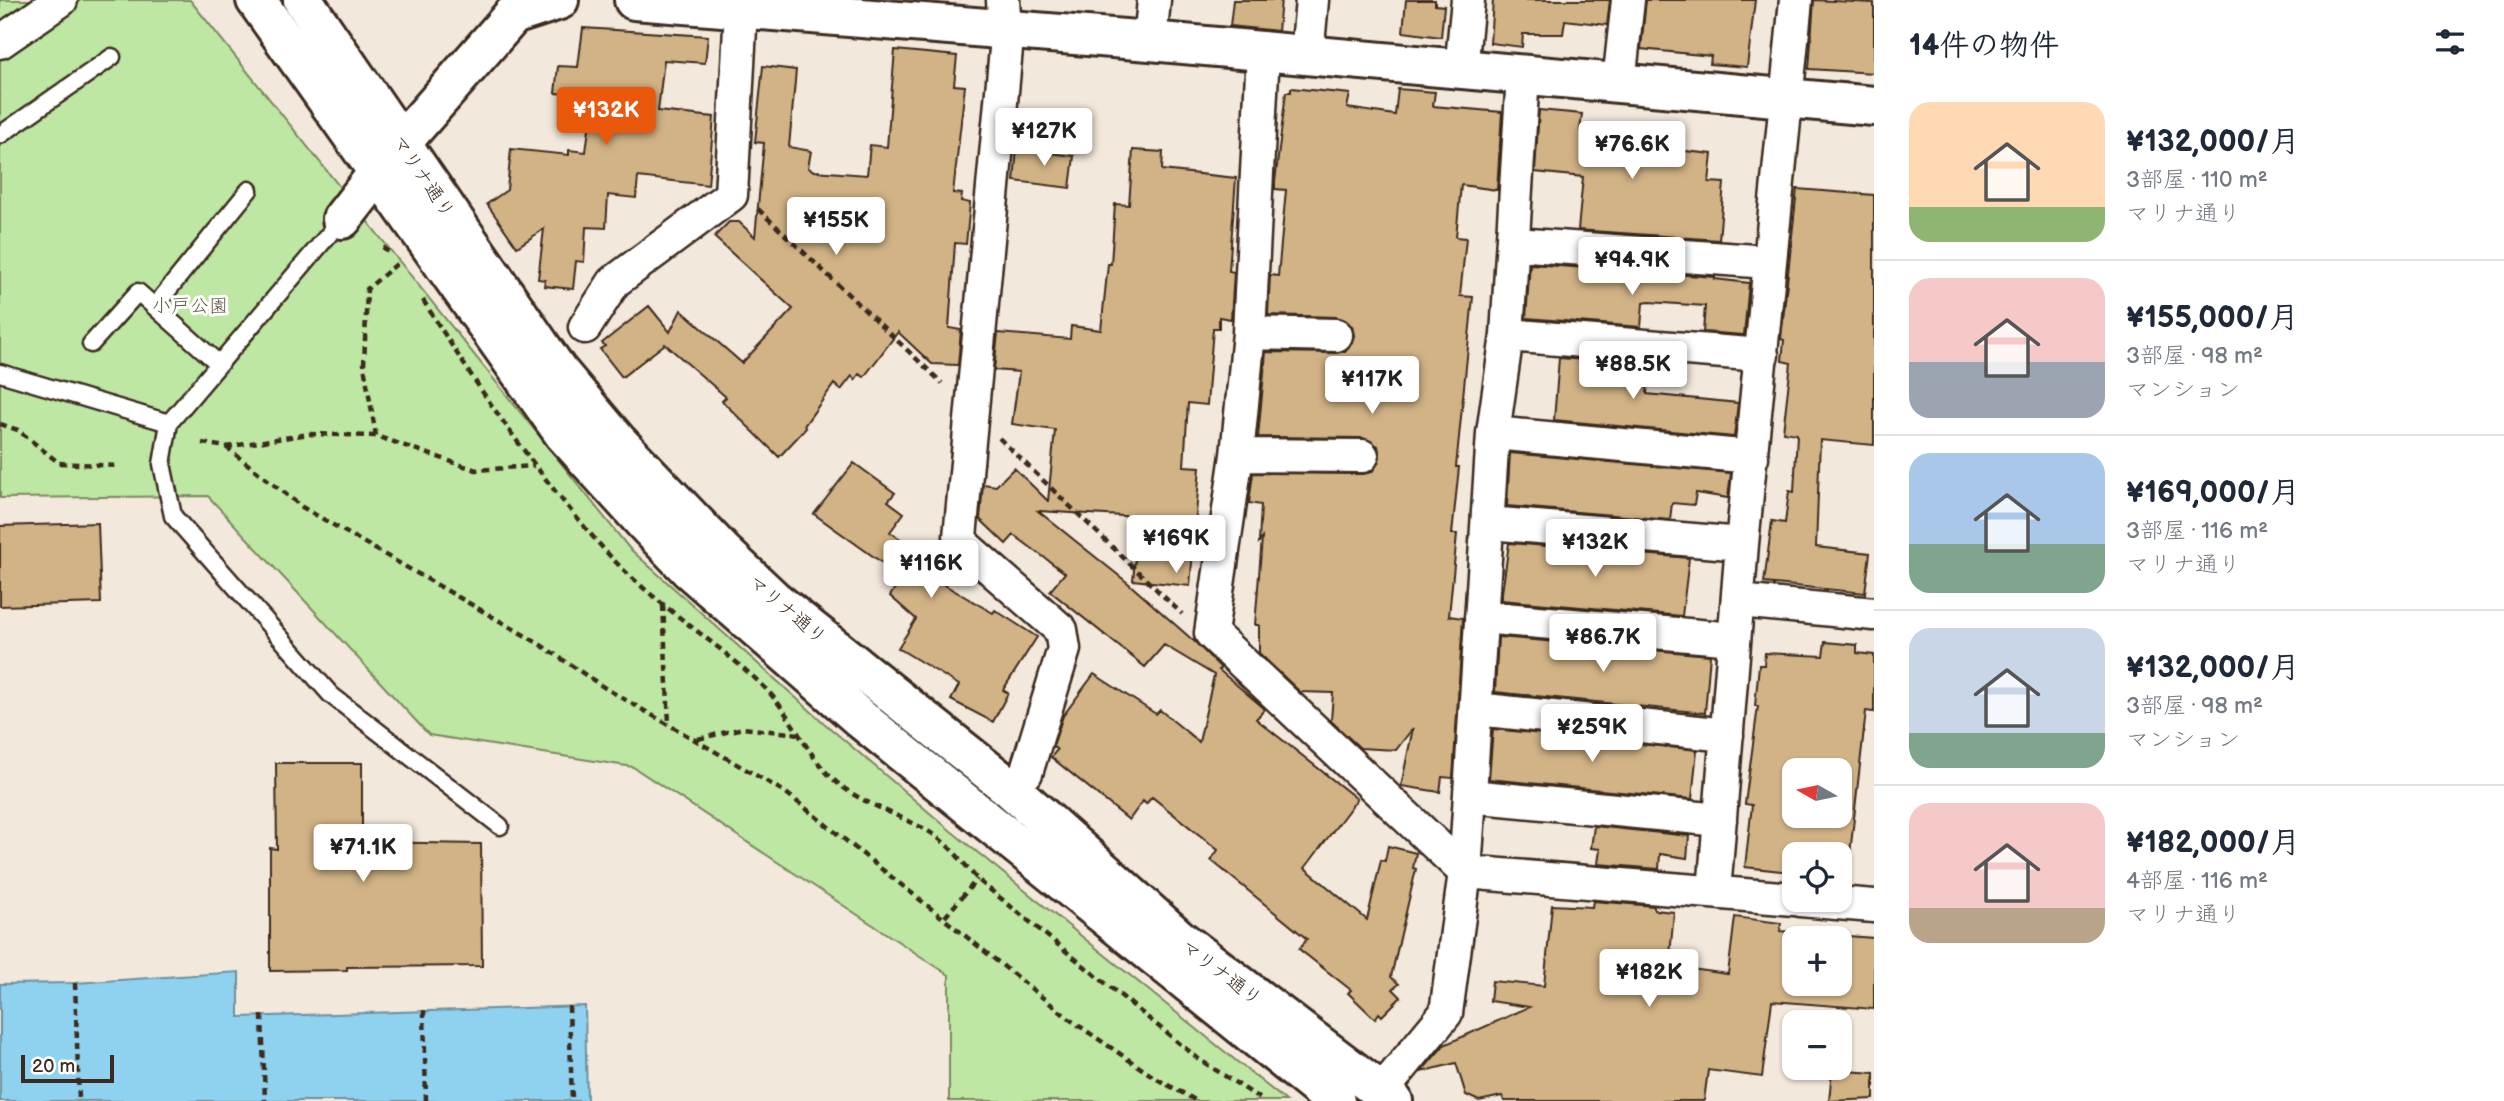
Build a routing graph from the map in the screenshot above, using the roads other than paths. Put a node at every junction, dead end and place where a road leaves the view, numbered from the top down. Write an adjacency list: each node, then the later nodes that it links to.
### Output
1 (61, 0): 15 (street)
2 (256, 0): 26 (street, マリナ通り)
3 (303, 0): 25 (street, マリナ通り)
4 (559, 0): 11 (street)
5 (634, 0): 12 (street)
6 (1154, 0): 14 (street)
7 (1312, 0): 17 (street)
8 (1468, 0): 19 (street)
9 (1628, 0): 21 (street)
10 (1796, 0): 22 (street)
11 (504, 7): 25 (street)
12 (741, 9): 13 (street); 32 (street)
13 (1003, 16): 14 (street); 53 (street)
14 (1150, 41): 16 (street)
15 (0, 42)
16 (1263, 52): 17 (street); 33 (street)
17 (1307, 56): 19 (street)
18 (112, 57): 24 (lane)
19 (1461, 70): 20 (street)
20 (1523, 75): 21 (street); 29 (street)
21 (1619, 83): 22 (street)
22 (1787, 98): 23 (street); 30 (street)
23 (1874, 106)
24 (0, 135)
25 (402, 142): 26 (street); 53 (street, マリナ通り)
26 (378, 171): 28 (street); 63 (street, マリナ通り)
27 (249, 190): 31 (lane)
28 (342, 219): 38 (lane)
29 (1514, 244): 30 (street); 35 (street)
30 (1769, 262): 37 (street)
31 (155, 306): 36 (lane); 38 (lane)
32 (585, 327)
33 (1249, 333): 34 (street); 42 (street)
34 (1336, 335)
35 (1507, 335): 37 (street); 41 (street)
36 (91, 344)
37 (1762, 355): 44 (street)
38 (219, 364): 40 (lane)
39 (0, 373): 40 (lane)
40 (169, 423): 56 (lane)
41 (1493, 433): 44 (street); 45 (street)
42 (1237, 455): 43 (street); 57 (street)
43 (1362, 456)
44 (1752, 457): 46 (street)
45 (1488, 523): 46 (street); 49 (street)
46 (1742, 544): 47 (street)
47 (1739, 601): 48 (street); 50 (street)
48 (1874, 614)
49 (1481, 617): 50 (street); 51 (street)
50 (1734, 639): 52 (street)
51 (1476, 709): 52 (street); 54 (street)
52 (1727, 735): 55 (street)
53 (1011, 789): 62 (street, マリナ通り)
54 (1470, 796): 55 (street); 57 (street)
55 (1720, 820): 58 (street)
56 (500, 826)
57 (1465, 872): 58 (street); 62 (street)
58 (1714, 892): 59 (street)
59 (1782, 898)
60 (1852, 904): 61 (street)
61 (1874, 906)
62 (1387, 1097)
63 (1335, 1101)

